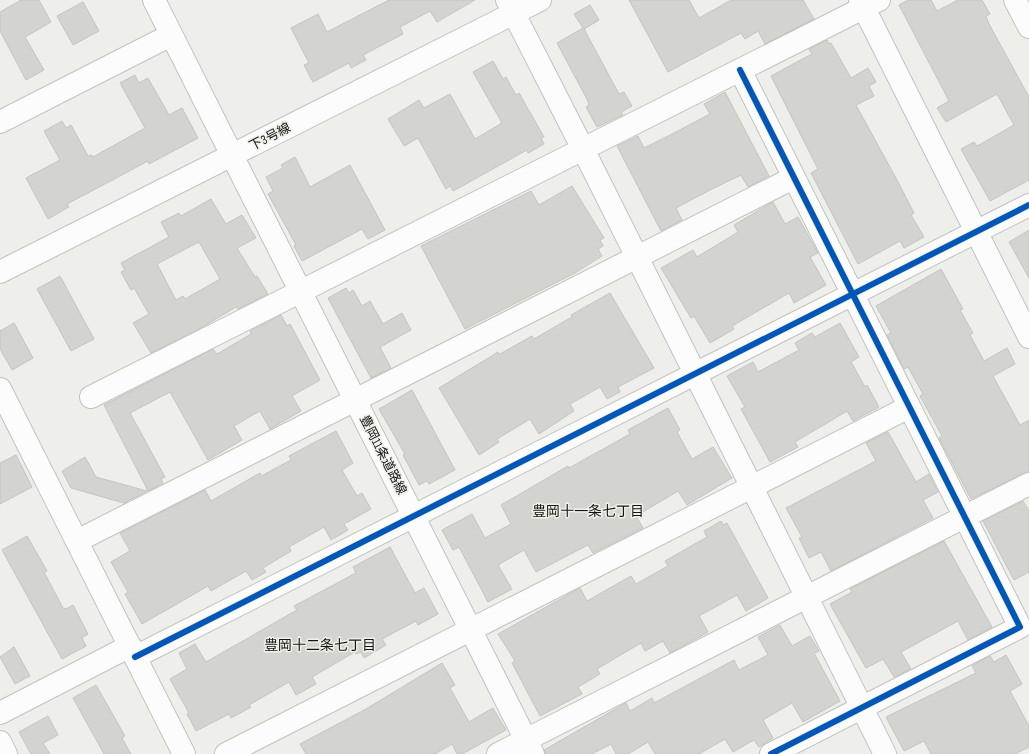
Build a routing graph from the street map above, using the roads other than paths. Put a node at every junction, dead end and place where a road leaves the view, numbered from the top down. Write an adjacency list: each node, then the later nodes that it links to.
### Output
1 (154, 0): 7 (street, 豊岡11条道路線)
2 (540, 0): 5 (street, 下3号線)
3 (1015, 0): 6 (street)
4 (868, 3): 8 (street); 14 (street)
5 (510, 7): 10 (street); 11 (street, 下3号線)
6 (1029, 27)
7 (171, 35): 9 (street); 11 (street, 豊岡11条道路線)
8 (740, 70): 10 (street); 12 (street)
9 (0, 122)
10 (583, 149): 15 (street); 17 (street)
11 (232, 156): 16 (street, 下3号線); 17 (street, 豊岡11条道路線)
12 (793, 178): 15 (street); 18 (street)
13 (1029, 205): 14 (street)
14 (977, 232): 18 (street); 19 (street)
15 (637, 258): 20 (street); 23 (street)
16 (0, 272)
17 (301, 292): 22 (street); 23 (street, 豊岡11条道路線)
18 (852, 293): 20 (street); 24 (street)
19 (1029, 336)
20 (695, 373): 26 (street); 27 (street)
21 (0, 389): 29 (street)
22 (91, 397)
23 (356, 400): 27 (street, 豊岡11条道路線); 29 (street)
24 (910, 407): 26 (street); 28 (street)
25 (1029, 484): 28 (street)
26 (752, 488): 30 (street); 31 (street)
27 (413, 515): 31 (street, 豊岡11条道路線); 32 (street)
28 (965, 518): 30 (street); 33 (street)
29 (77, 541): 32 (street)
30 (807, 597): 33 (street); 36 (street)
31 (472, 629): 36 (street, 豊岡11条道路線); 39 (street)
32 (132, 651): 34 (street); 38 (street)
33 (862, 708): 41 (street); 42 (street)
34 (0, 713)
35 (0, 742): 37 (street)
36 (529, 747): 40 (street)
37 (6, 754)
38 (184, 754)
39 (226, 754)
40 (498, 754)
41 (771, 754)
42 (885, 754)

